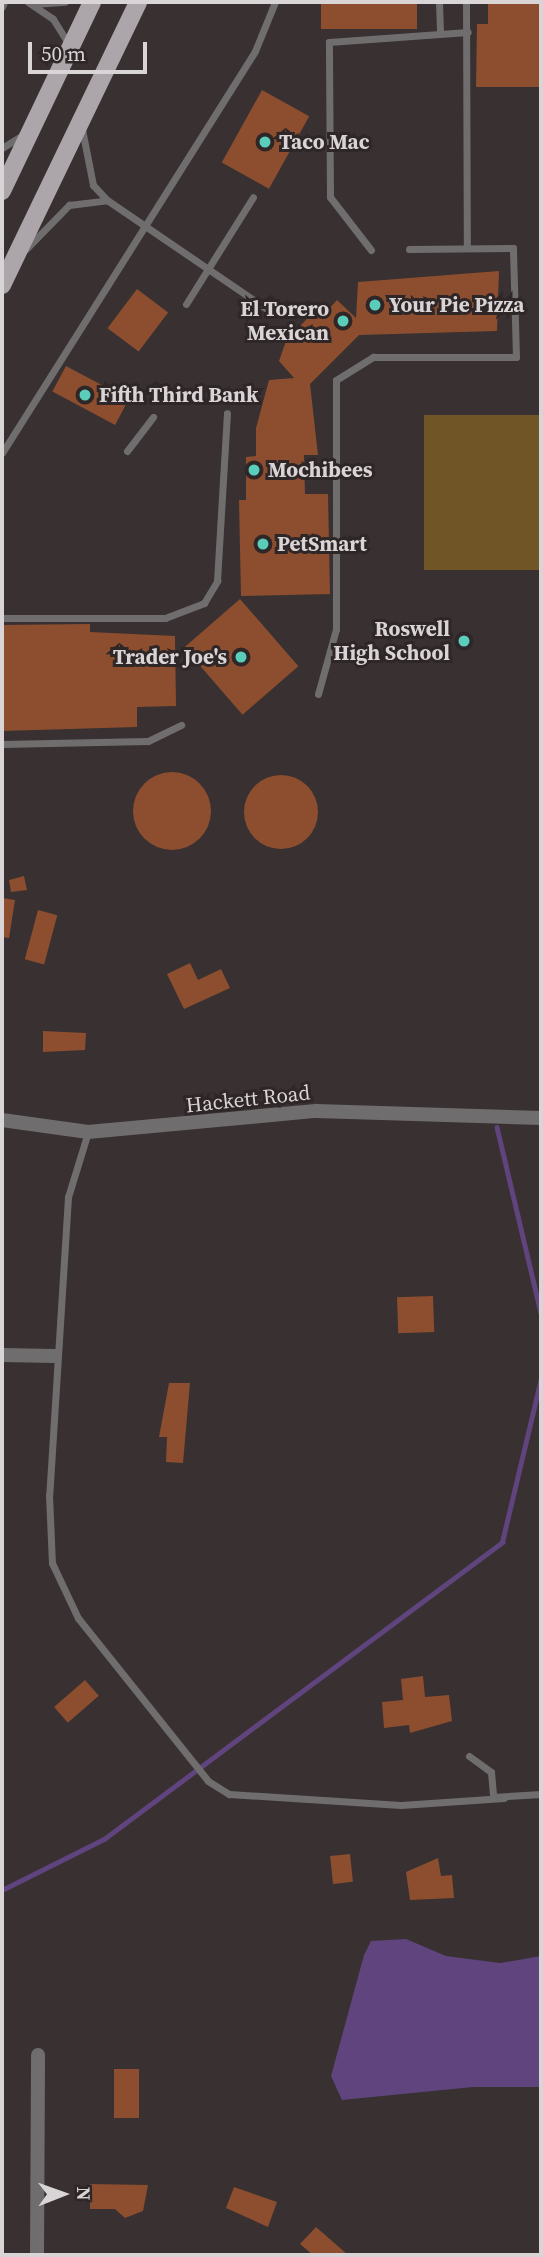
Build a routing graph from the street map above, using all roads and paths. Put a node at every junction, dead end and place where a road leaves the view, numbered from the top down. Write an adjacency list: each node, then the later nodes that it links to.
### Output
1 (4, 2): 9 (lane)
2 (65, 2): 8 (lane)
3 (92, 2): 12 (main road)
4 (138, 2): 13 (main road)
5 (275, 2): 19 (lane)
6 (439, 2): 10 (lane)
7 (467, 2): 11 (lane)
8 (31, 3): 12 (lane)
9 (2, 7)
10 (440, 31): 11 (lane); 22 (lane)
11 (468, 33): 21 (lane)
12 (71, 49): 14 (main road)
13 (81, 121): 18 (lane); 23 (main road)
14 (33, 128): 15 (lane); 16 (main road)
15 (2, 148)
16 (2, 191)
17 (253, 197): 24 (lane)
18 (107, 200): 19 (lane); 23 (lane)
19 (141, 225): 24 (lane); 31 (lane)
20 (409, 248): 21 (lane)
21 (467, 248): 33 (lane)
22 (371, 250)
23 (12, 263): 25 (main road)
24 (206, 269): 26 (lane); 27 (lane)
25 (2, 285)
26 (186, 304)
27 (274, 314)
28 (227, 413): 32 (lane)
29 (153, 417): 30 (lane)
30 (127, 451)
31 (2, 453)
32 (2, 618)
33 (318, 694)
34 (181, 725): 35 (lane)
35 (2, 744)
36 (541, 1118): 38 (street, Hackett Road)
37 (2, 1120): 38 (street, Hackett Road)
38 (88, 1132): 40 (lane)
39 (2, 1355): 40 (street)
40 (54, 1356): 43 (lane)
41 (469, 1756): 43 (lane)
42 (541, 1794): 43 (lane)
43 (504, 1798)
44 (38, 2055): 45 (street)
45 (37, 2255)

